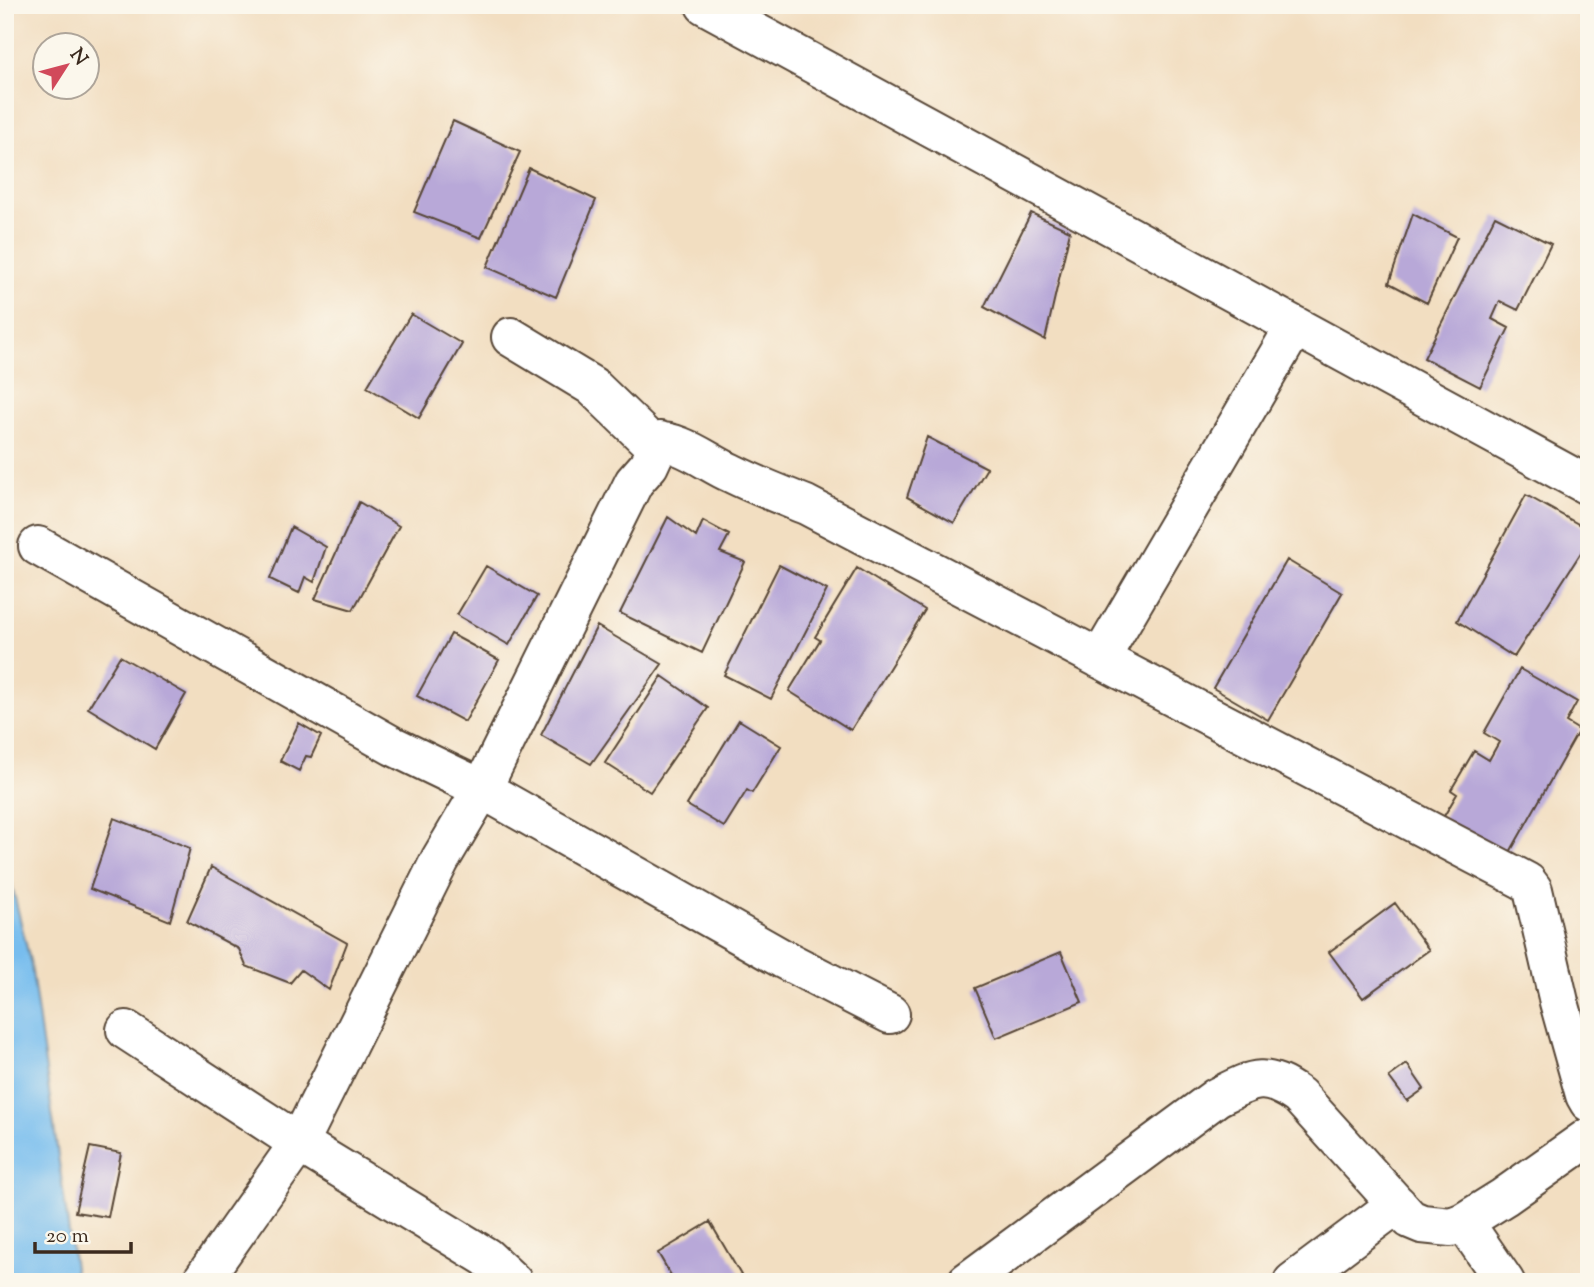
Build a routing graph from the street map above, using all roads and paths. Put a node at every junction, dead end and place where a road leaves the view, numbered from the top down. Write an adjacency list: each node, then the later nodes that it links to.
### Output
1 (705, 5): 2 (street)
2 (1294, 326): 5 (street); 7 (street)
3 (511, 337): 4 (street)
4 (660, 440): 7 (street); 8 (street)
5 (1589, 486)
6 (38, 546): 8 (street)
7 (1100, 659): 11 (street)
8 (482, 789): 9 (street); 13 (street)
9 (890, 1014)
10 (126, 1030): 13 (street)
11 (1589, 1102)
12 (1589, 1137): 15 (street)
13 (299, 1143): 16 (street); 17 (street)
14 (1396, 1204): 15 (street); 18 (street); 19 (street)
15 (1464, 1222): 20 (street)
16 (201, 1282)
17 (513, 1282)
18 (967, 1282)
19 (1293, 1282)
20 (1505, 1282)

